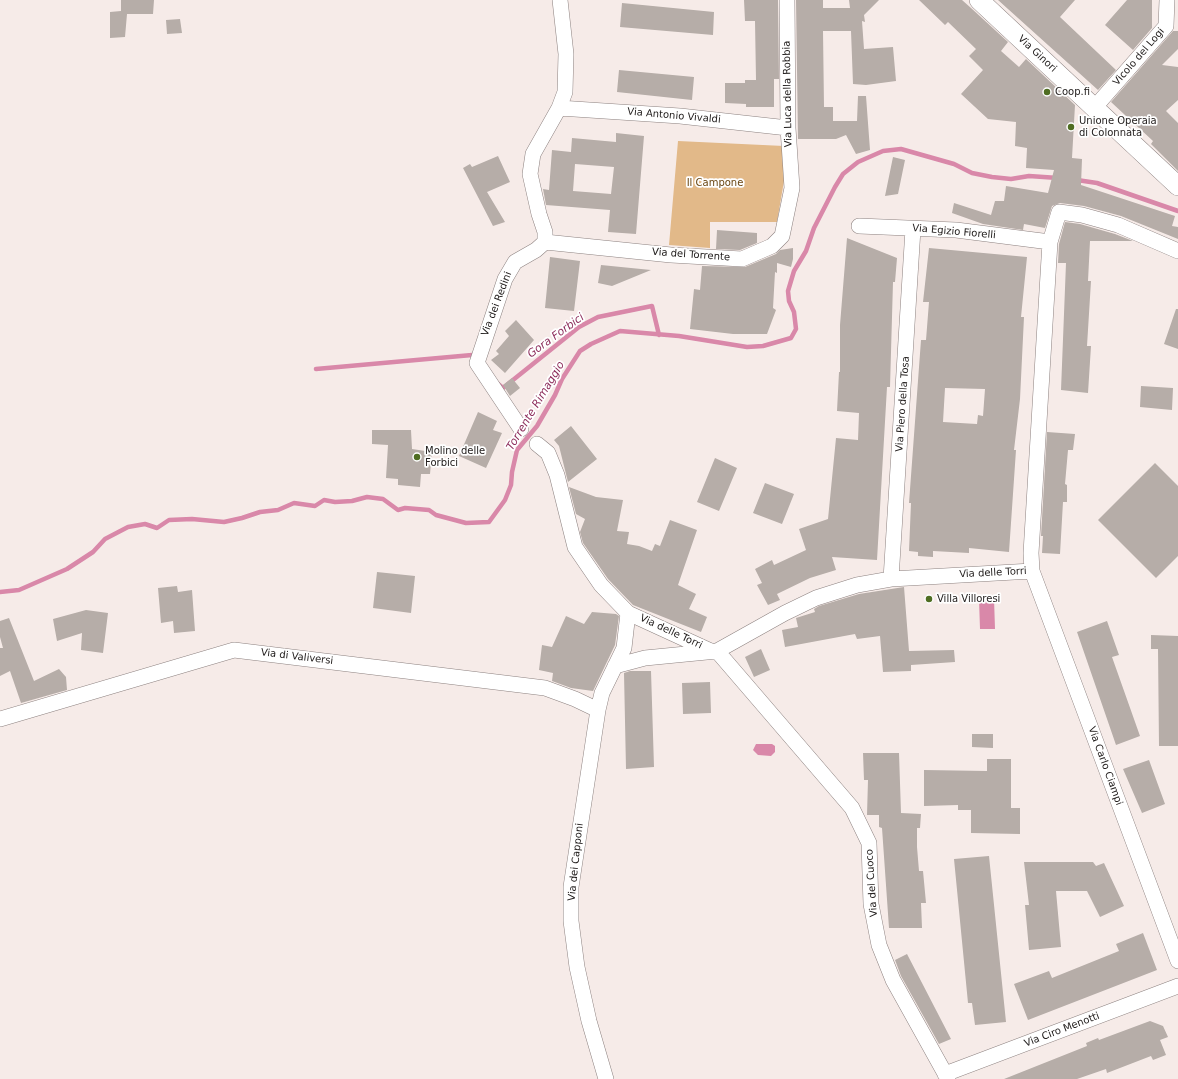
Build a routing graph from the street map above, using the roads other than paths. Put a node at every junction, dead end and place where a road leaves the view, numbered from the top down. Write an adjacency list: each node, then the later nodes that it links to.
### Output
1 (560, 0): 6 (street)
2 (787, 0): 7 (street, Via Luca della Robbia)
3 (979, 0): 5 (street, Via Ginori)
4 (1167, 0): 5 (street, Vicolo del Logi)
5 (1095, 107): 8 (street, Via Ginori)
6 (559, 108): 7 (street, Via Antonio Vivaldi); 12 (street)
7 (788, 128): 9 (street, Via Luca della Robbia)
8 (1178, 186)
9 (792, 188): 12 (street, Via del Torrente)
10 (859, 226): 11 (street, Via Egizio Fiorelli)
11 (913, 229): 13 (street, Via Egizio Fiorelli); 18 (street, Via Piero della Tosa)
12 (546, 242): 15 (street, Via dei Redini)
13 (1050, 242): 14 (street, Via delle Torri); 17 (street, Via delle Torri)
14 (1178, 251)
15 (521, 429)
16 (537, 444): 19 (street)
17 (1032, 571): 18 (street, Via delle Torri); 24 (street, Via Carlo Ciampi)
18 (891, 579): 20 (street, Via delle Torri)
19 (628, 613): 20 (street, Via delle Torri); 21 (street, Via dei Capponi)
20 (715, 651): 21 (street, Via delle Torri); 26 (street, Via del Cuoco)
21 (615, 666): 22 (street, Via dei Capponi)
22 (598, 710): 23 (street, Via di Valiversi); 27 (street, Via dei Capponi)
23 (0, 719)
24 (1178, 961)
25 (1178, 986): 26 (street, Via Ciro Menotti)
26 (947, 1076)
27 (606, 1079)

